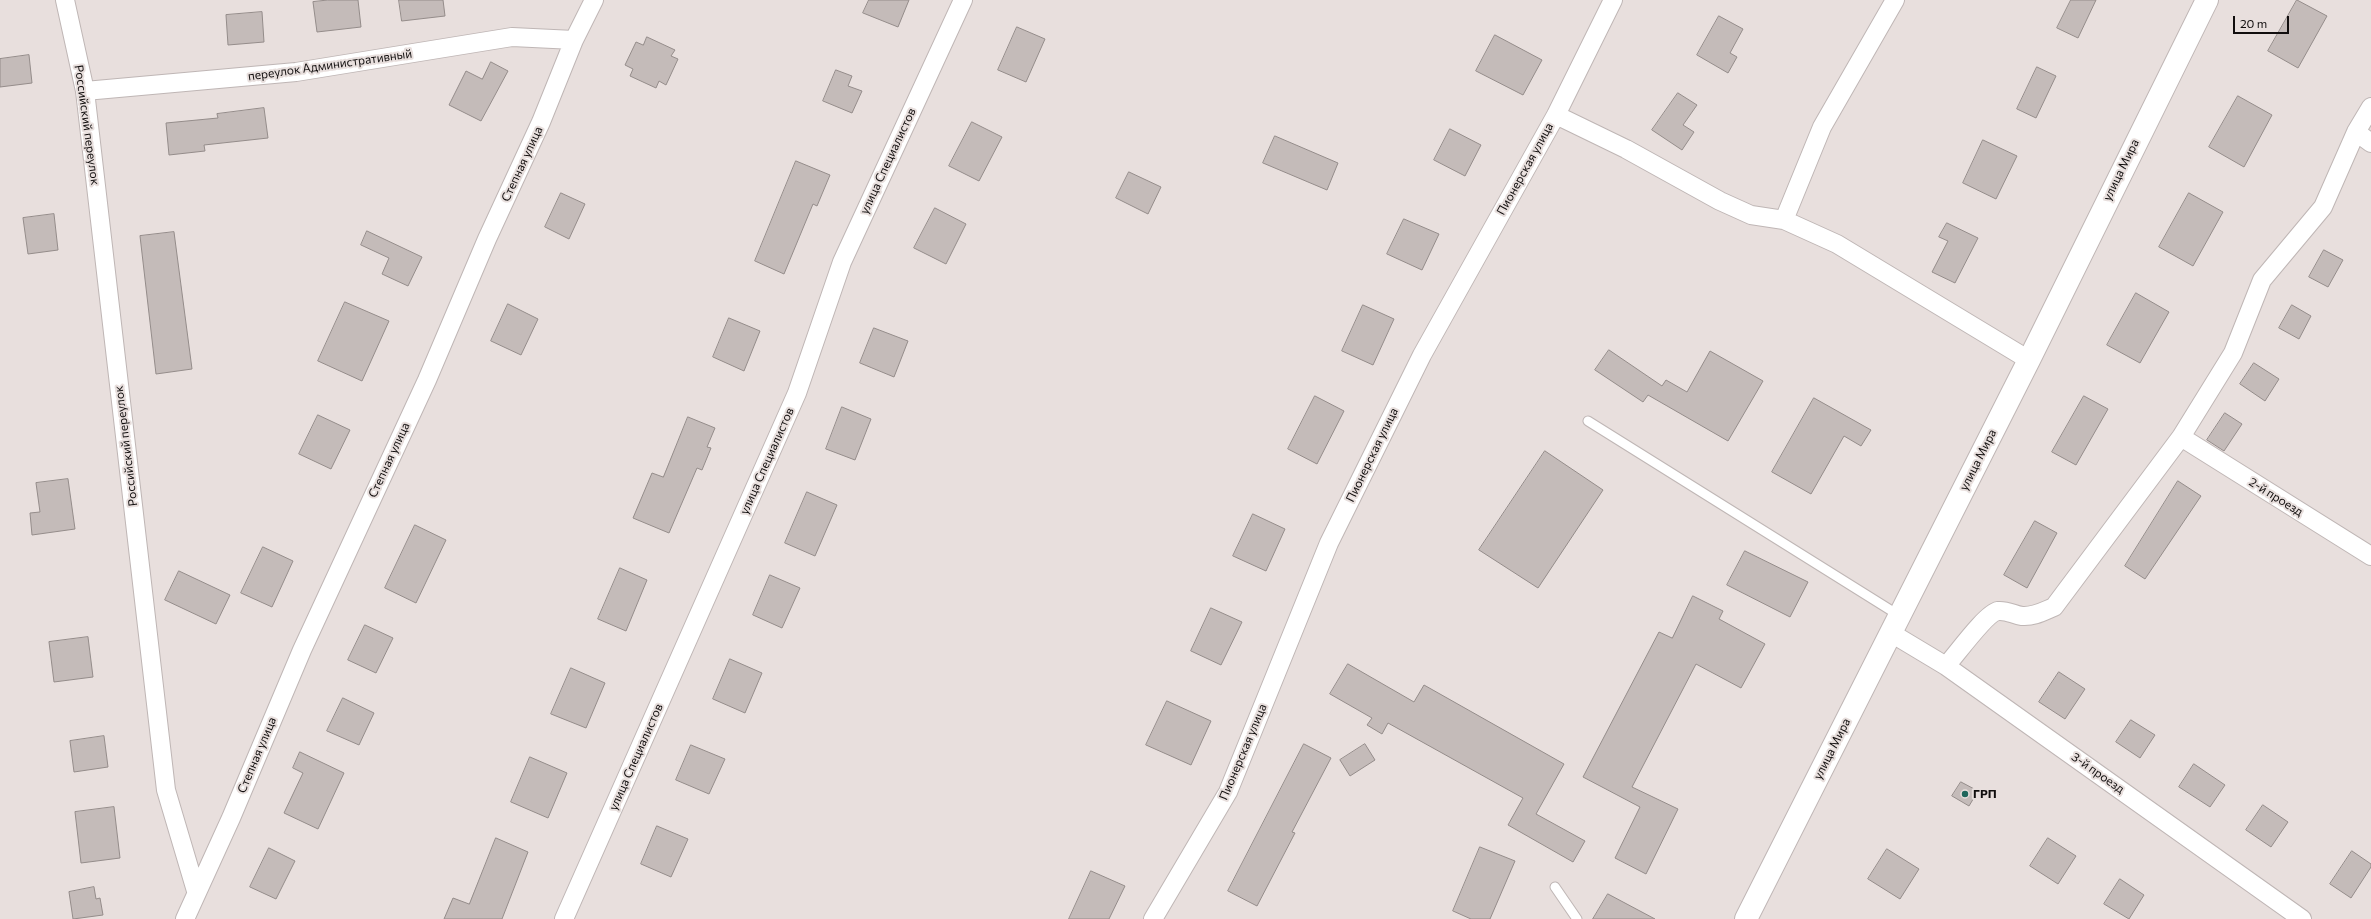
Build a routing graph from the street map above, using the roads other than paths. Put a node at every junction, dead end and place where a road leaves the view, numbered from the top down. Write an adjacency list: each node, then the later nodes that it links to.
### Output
1 (65, 0): 8 (street, Российский переулок)
2 (594, 0): 7 (street, Степная улица)
3 (963, 0): 23 (street, улица Специалистов)
4 (1613, 0): 10 (street, Пионерская улица)
5 (1895, 0): 13 (street)
6 (2207, 0): 14 (main road, улица Мира)
7 (574, 40): 8 (street, переулок Административный); 21 (street, Степная улица)
8 (85, 91): 21 (street, Российский переулок)
9 (2371, 107): 11 (street)
10 (1556, 115): 13 (street); 24 (street, Пионерская улица)
11 (2356, 132): 12 (street); 16 (street)
12 (2371, 143)
13 (1784, 220): 14 (street)
14 (2029, 360): 18 (main road, улица Мира)
15 (1588, 421): 18 (lane)
16 (2181, 437): 17 (street, 2-й проезд); 19 (street)
17 (2371, 556)
18 (1895, 624): 19 (street, 3-й проезд); 26 (main road, улица Мира)
19 (1946, 666): 27 (street, 3-й проезд)
20 (1555, 887): 25 (lane)
21 (196, 891): 22 (street, Степная улица)
22 (185, 919)
23 (564, 919)
24 (1153, 919)
25 (1577, 919)
26 (1746, 919)
27 (2302, 919)

